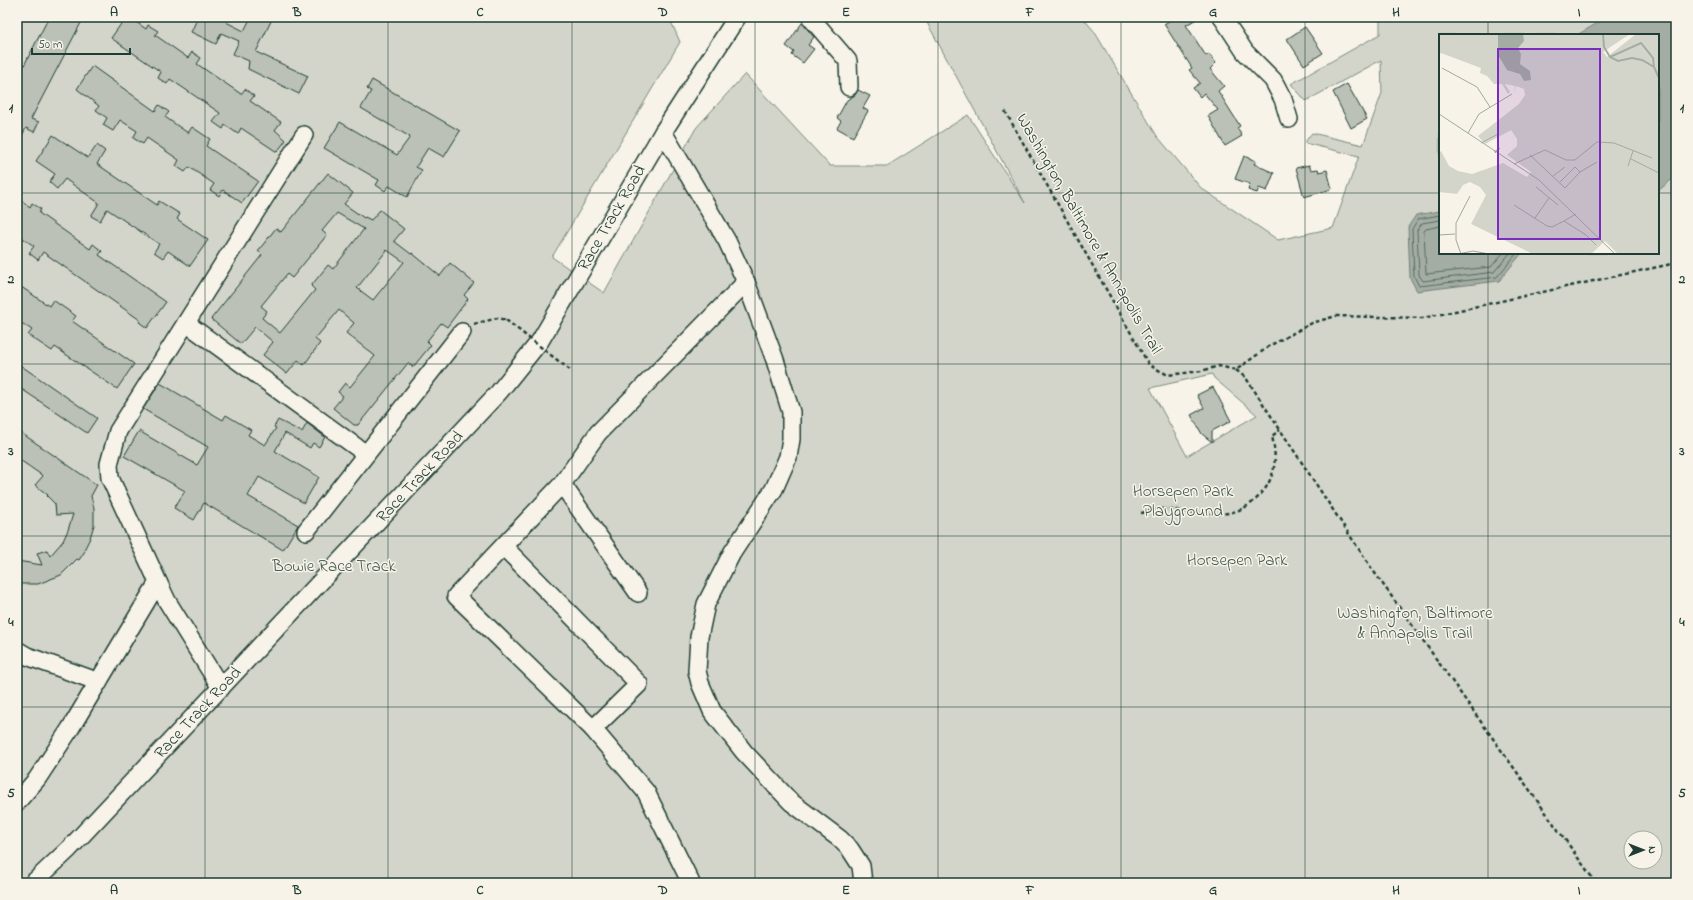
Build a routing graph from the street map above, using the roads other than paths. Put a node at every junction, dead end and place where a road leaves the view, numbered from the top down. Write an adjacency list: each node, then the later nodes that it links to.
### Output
1 (737, 17): 6 (street, Race Track Road)
2 (811, 17): 4 (street)
3 (1222, 17): 5 (street)
4 (849, 87)
5 (1289, 119)
6 (663, 132): 8 (street); 19 (street, Race Track Road)
7 (304, 135): 9 (street)
8 (746, 282): 12 (street); 24 (street)
9 (186, 323): 11 (street); 15 (street)
10 (462, 332): 11 (street)
11 (366, 454): 13 (street)
12 (562, 484): 14 (street); 16 (street)
13 (306, 531)
14 (504, 547): 20 (street); 20 (street)
15 (158, 582): 18 (street); 19 (street)
16 (638, 593)
17 (17, 650): 18 (street)
18 (99, 682): 21 (street)
19 (221, 688): 23 (street, Race Track Road)
20 (593, 730): 22 (street)
21 (17, 802)
22 (690, 881)
23 (33, 883)
24 (863, 883)

